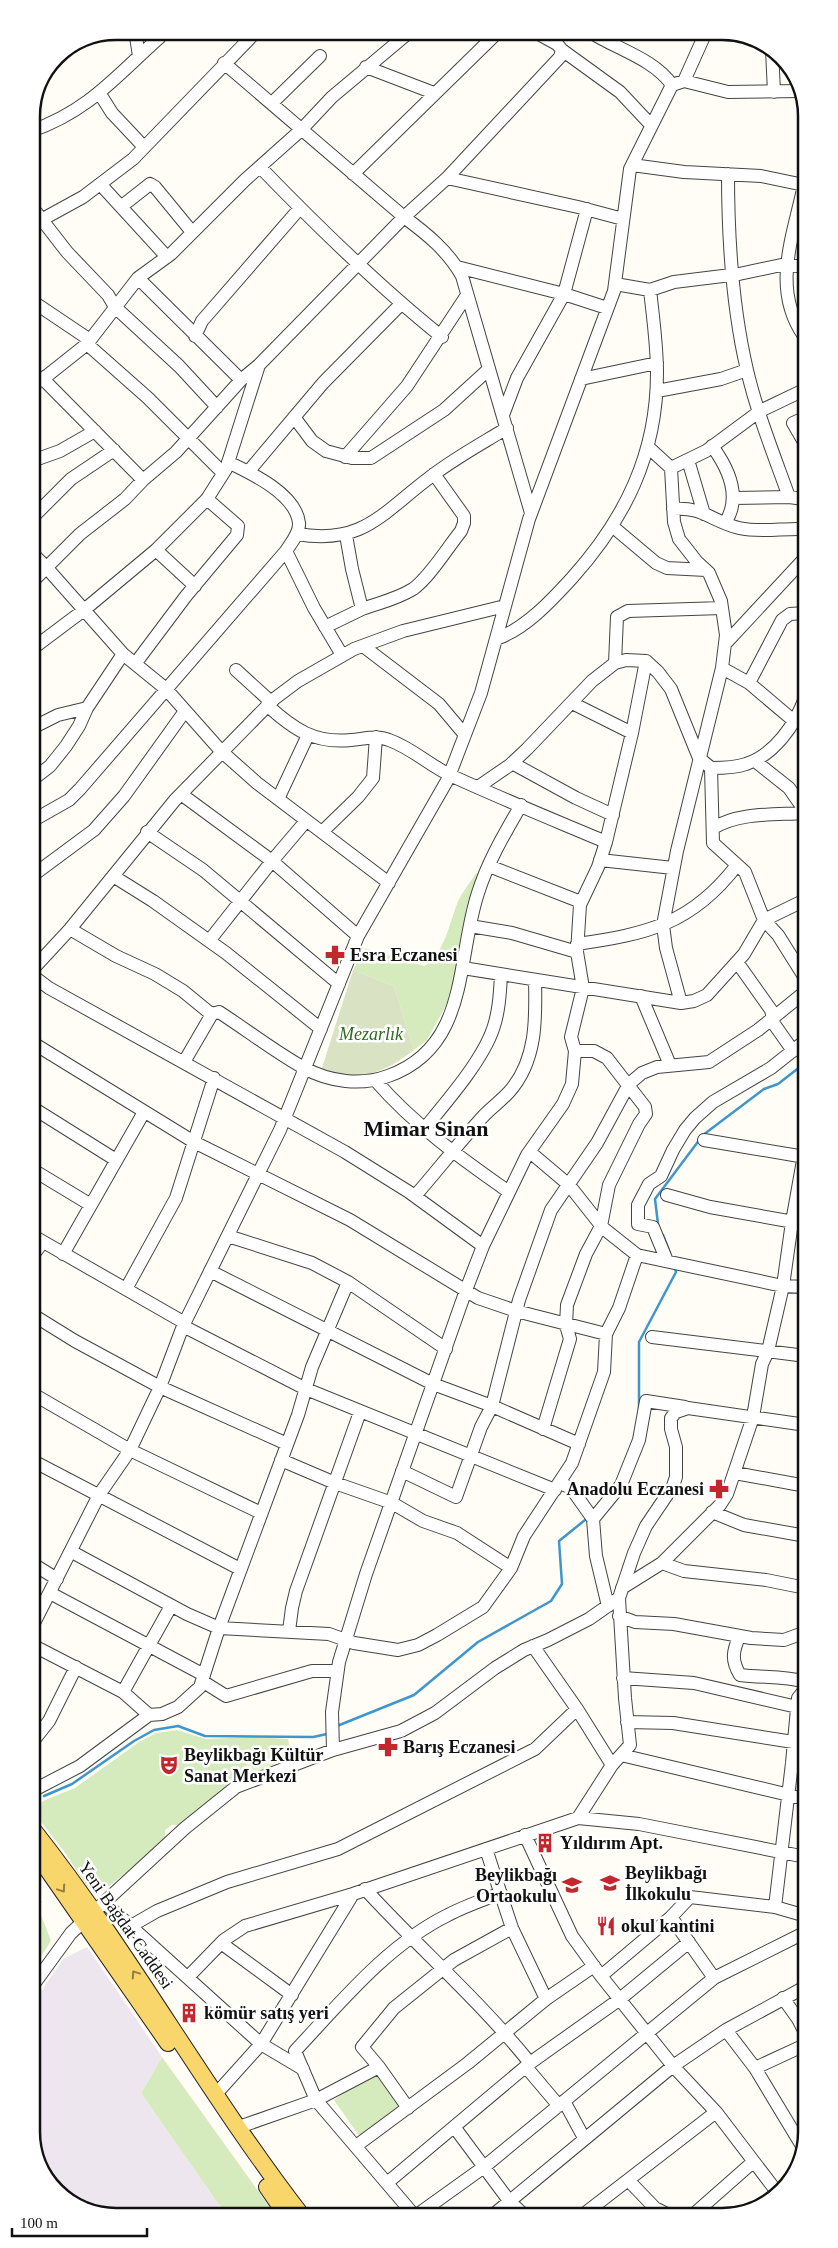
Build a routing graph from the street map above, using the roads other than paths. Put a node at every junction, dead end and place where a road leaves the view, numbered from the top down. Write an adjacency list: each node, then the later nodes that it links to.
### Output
1 (136, 40): 10 (street)
2 (157, 40): 10 (street)
3 (248, 40): 13 (street)
4 (399, 40): 14 (street)
5 (490, 40): 18 (street)
6 (550, 40): 9 (street)
7 (605, 40): 15 (street)
8 (702, 40): 15 (street)
9 (562, 50): 21 (street); 29 (street)
10 (139, 56): 19 (street)
11 (320, 56): 20 (street)
12 (772, 59): 17 (street)
13 (224, 64): 20 (street); 24 (street)
14 (366, 67): 18 (street); 23 (street)
15 (678, 83): 17 (street); 21 (street)
16 (793, 91): 17 (street)
17 (774, 92)
18 (434, 93): 27 (street)
19 (100, 94): 22 (street); 24 (street)
20 (272, 104): 23 (street)
21 (651, 125): 25 (street)
22 (40, 127)
23 (301, 130): 26 (street); 27 (street)
24 (144, 147): 31 (street)
25 (632, 165): 28 (street); 37 (street)
26 (260, 167): 33 (street); 40 (street)
27 (353, 174): 36 (street)
28 (728, 174): 30 (street); 46 (street)
29 (447, 178): 34 (street); 36 (street)
30 (798, 184)
31 (101, 185): 32 (street); 38 (street)
32 (122, 206): 40 (street); 41 (street)
33 (300, 208): 42 (street); 57 (street)
34 (587, 209): 37 (street); 50 (street)
35 (798, 211): 43 (street)
36 (404, 217): 42 (street); 45 (street)
37 (623, 219): 48 (street)
38 (40, 221)
39 (40, 226): 54 (street)
40 (192, 232): 41 (street)
41 (166, 257): 47 (street)
42 (357, 264): 52 (street); 61 (street)
43 (786, 264): 44 (street); 46 (street); 56 (street)
44 (798, 266)
45 (457, 267): 50 (street); 51 (street)
46 (731, 274): 49 (street); 63 (street)
47 (138, 278): 54 (street); 57 (street)
48 (614, 284): 49 (street); 55 (street)
49 (650, 290): 60 (street)
50 (564, 294): 55 (street); 72 (street)
51 (467, 295): 58 (street); 62 (street)
52 (401, 304): 58 (street); 73 (street)
53 (40, 307): 59 (street)
54 (116, 307): 59 (street); 70 (street)
55 (607, 308): 64 (street)
56 (798, 327)
57 (195, 336): 66 (street)
58 (442, 337): 82 (street)
59 (89, 342): 65 (street); 78 (street)
60 (657, 363): 64 (street); 68 (street)
61 (259, 364): 66 (street); 85 (street)
62 (489, 369): 72 (street); 82 (street)
63 (747, 370): 68 (street); 71 (street)
64 (581, 379): 96 (street)
65 (40, 380)
66 (241, 380): 70 (street)
67 (40, 385): 76 (street)
68 (657, 391): 80 (street)
69 (798, 393): 71 (street)
70 (217, 407): 78 (street)
71 (760, 412): 79 (street); 90 (street)
72 (503, 415): 75 (street)
73 (294, 417): 82 (street); 87 (street)
74 (798, 421): 77 (street)
75 (507, 428): 88 (street); 96 (street)
76 (95, 431): 81 (street); 83 (street)
77 (798, 432)
78 (187, 439): 85 (street); 89 (street)
79 (712, 446): 84 (street); 91 (street)
80 (648, 447): 86 (street); 99 (street)
81 (114, 450): 89 (street); 95 (street)
82 (345, 457)
83 (40, 458)
84 (688, 460): 86 (street); 97 (street)
85 (226, 468): 87 (street); 93 (street)
86 (671, 468): 94 (street)
87 (248, 472): 101 (street)
88 (434, 474): 102 (street); 113 (street)
89 (143, 480): 107 (street)
90 (789, 497): 91 (street); 92 (street)
91 (734, 498): 98 (street)
92 (798, 498)
93 (207, 499): 103 (street); 110 (street)
94 (673, 509): 97 (street); 108 (street)
95 (40, 510)
96 (532, 512): 111 (street)
97 (704, 514): 98 (street)
98 (725, 523): 100 (street)
99 (612, 526): 108 (street); 117 (street)
100 (798, 529)
101 (297, 534): 102 (street); 104 (street)
102 (346, 535): 113 (street)
103 (156, 550): 110 (street); 114 (street)
104 (286, 551): 116 (street); 129 (street)
105 (40, 561): 107 (street)
106 (798, 565): 119 (street)
107 (46, 567): 109 (street); 114 (street)
108 (706, 570): 112 (street)
109 (40, 573)
110 (195, 586): 125 (street)
111 (505, 606): 117 (street); 120 (street)
112 (722, 608): 119 (street); 124 (street)
113 (362, 609): 116 (street)
114 (84, 610): 118 (street); 121 (street)
115 (798, 613): 128 (street)
116 (325, 627): 122 (street)
117 (496, 639): 139 (street)
118 (40, 643)
119 (726, 643): 126 (street)
120 (363, 646): 122 (street); 139 (street)
121 (123, 654): 125 (street); 132 (street)
122 (342, 655): 130 (street)
123 (646, 661): 124 (street); 137 (street); 142 (street)
124 (615, 663): 131 (street)
125 (135, 664): 129 (street)
126 (722, 668): 128 (street); 142 (street)
127 (236, 670): 130 (street)
128 (749, 683): 135 (street)
129 (166, 689): 133 (street); 155 (street)
130 (269, 703): 138 (street); 141 (street)
131 (572, 703): 137 (street); 144 (street)
132 (87, 708): 136 (street); 146 (street)
133 (185, 711): 141 (street); 166 (street)
134 (798, 713): 135 (street)
135 (794, 721): 143 (street)
136 (40, 724)
137 (632, 733): 154 (street)
138 (308, 735): 140 (street); 150 (street)
139 (465, 735): 147 (street)
140 (376, 737): 147 (street); 159 (street)
141 (221, 751): 149 (street); 150 (street)
142 (699, 758): 145 (street); 165 (street)
143 (755, 761): 145 (street); 151 (street)
144 (512, 763): 148 (street); 154 (street)
145 (711, 768): 157 (street)
146 (40, 774)
147 (450, 775): 148 (street); 168 (street)
148 (478, 787): 152 (street)
149 (180, 794): 158 (street); 161 (street)
150 (278, 800): 156 (street)
151 (798, 802)
152 (521, 805): 160 (street); 164 (street)
153 (798, 812): 157 (street)
154 (613, 815): 160 (street)
155 (40, 816)
156 (306, 821): 159 (street); 161 (street)
157 (713, 828): 163 (street)
158 (148, 832): 167 (street); 169 (street)
159 (322, 832): 168 (street)
160 (606, 842): 162 (street)
161 (272, 860): 169 (street); 176 (street)
162 (600, 860): 165 (street); 170 (street)
163 (736, 865): 172 (street); 173 (street)
164 (489, 866): 170 (street); 174 (street)
165 (673, 868): 173 (street)
166 (40, 870)
167 (113, 876): 175 (street); 177 (street)
168 (388, 883): 176 (street)
169 (241, 901): 177 (street); 186 (street)
170 (581, 902): 178 (street)
171 (798, 903): 172 (street)
172 (764, 920): 180 (street); 181 (street)
173 (664, 925): 178 (street); 190 (street)
174 (470, 926): 178 (street); 182 (street)
175 (70, 929): 179 (street); 191 (street)
176 (358, 936): 186 (street)
177 (209, 941): 193 (street)
178 (577, 948): 187 (street)
179 (40, 961)
180 (737, 962): 190 (street); 192 (street)
181 (798, 967)
182 (463, 968): 183 (street); 202 (street)
183 (501, 975): 184 (street); 207 (street)
184 (535, 980): 187 (street); 210 (street)
185 (40, 981): 198 (street)
186 (339, 984): 193 (street)
187 (583, 988): 188 (street); 196 (street)
188 (641, 996): 190 (street); 199 (street)
189 (798, 997): 192 (street)
190 (680, 1003)
191 (212, 1014): 198 (street); 200 (street)
192 (772, 1017): 197 (street); 199 (street)
193 (321, 1029): 200 (street)
194 (40, 1047): 205 (street)
195 (798, 1047): 197 (street)
196 (575, 1051): 203 (street); 211 (street)
197 (793, 1051): 230 (street)
198 (184, 1062): 201 (street)
199 (670, 1065): 203 (street)
200 (305, 1068): 202 (street); 206 (street)
201 (214, 1078): 206 (street); 209 (street)
202 (376, 1080): 207 (street)
203 (629, 1084): 216 (street); 224 (street)
204 (40, 1112): 213 (street)
205 (144, 1112): 209 (street); 213 (street)
206 (284, 1119): 215 (street); 220 (street)
207 (425, 1128): 210 (street)
208 (704, 1140): 212 (street)
209 (194, 1142): 215 (street); 235 (street)
210 (453, 1152): 218 (street); 220 (street)
211 (530, 1152): 216 (street); 218 (street)
212 (798, 1153)
213 (116, 1160): 221 (street)
214 (40, 1174): 221 (street)
215 (258, 1175): 225 (street); 236 (street)
216 (569, 1185): 224 (street); 237 (street)
217 (798, 1191): 222 (street)
218 (509, 1192): 227 (street)
219 (667, 1195): 222 (street)
220 (414, 1196): 227 (street)
221 (91, 1205): 228 (street)
222 (792, 1222): 223 (street); 233 (street)
223 (798, 1223)
224 (601, 1226): 229 (street); 240 (street)
225 (228, 1236): 231 (street); 232 (street)
226 (40, 1240): 228 (street)
227 (483, 1246): 236 (street)
228 (63, 1254): 235 (street)
229 (637, 1255): 230 (street); 242 (street)
230 (671, 1262): 233 (street)
231 (210, 1271): 239 (street); 241 (street)
232 (348, 1282): 241 (street); 244 (street)
233 (783, 1286): 234 (street); 245 (street)
234 (798, 1287)
235 (126, 1289): 239 (street)
236 (466, 1290): 237 (street); 244 (street)
237 (516, 1312): 240 (street); 251 (street)
238 (40, 1319): 248 (street)
239 (184, 1324): 248 (street); 249 (street)
240 (566, 1325): 242 (street); 256 (street)
241 (327, 1332): 247 (street); 249 (street)
242 (606, 1334): 259 (street)
243 (652, 1337): 245 (street)
244 (446, 1349): 247 (street)
245 (768, 1352): 246 (street); 254 (street)
246 (798, 1355)
247 (433, 1384): 251 (street); 257 (street)
248 (160, 1386): 258 (street); 260 (street)
249 (306, 1389): 253 (street); 258 (street)
250 (40, 1398): 260 (street)
251 (492, 1406): 256 (street); 261 (street)
252 (688, 1408): 254 (street); 273 (street); 283 (street)
253 (360, 1412): 257 (street); 266 (street)
254 (752, 1417): 255 (street); 265 (street)
255 (798, 1424)
256 (544, 1429): 259 (street)
257 (415, 1434): 261 (street); 264 (street)
258 (287, 1444): 262 (street)
259 (578, 1444): 268 (street)
260 (130, 1450): 269 (street); 272 (street)
261 (472, 1456): 264 (street); 268 (street)
262 (281, 1460): 266 (street); 272 (street)
263 (40, 1465): 269 (street)
264 (402, 1471): 270 (street)
265 (735, 1473): 267 (street); 271 (street)
266 (335, 1483): 270 (street); 289 (street)
267 (798, 1485)
268 (558, 1487): 273 (street); 278 (street)
269 (99, 1495): 275 (street); 279 (street)
270 (392, 1503): 278 (street); 292 (street)
271 (712, 1512): 274 (street); 276 (street)
272 (261, 1513): 279 (street)
273 (593, 1519): 285 (street)
274 (798, 1535)
275 (72, 1552): 280 (street); 284 (street)
276 (662, 1563): 281 (street); 283 (street)
277 (40, 1568): 280 (street)
278 (510, 1568): 292 (street)
279 (240, 1569): 288 (street)
280 (57, 1579): 282 (street)
281 (798, 1586)
282 (50, 1593): 286 (street); 293 (street)
283 (620, 1593): 285 (street); 287 (street)
284 (171, 1606): 288 (street); 293 (street)
285 (608, 1606): 294 (street)
286 (40, 1613)
287 (619, 1616): 291 (street); 299 (street)
288 (219, 1628): 289 (street); 298 (street)
289 (289, 1631): 292 (street)
290 (798, 1635): 291 (street)
291 (739, 1637): 300 (street)
292 (346, 1640): 297 (street)
293 (149, 1645): 298 (street); 301 (street)
294 (533, 1646): 304 (street); 310 (street)
295 (40, 1649): 296 (street)
296 (76, 1667): 301 (street); 308 (street)
297 (338, 1671): 298 (street); 310 (street)
298 (203, 1678): 305 (street)
299 (623, 1678): 303 (street); 307 (street)
300 (798, 1680)
301 (122, 1692): 305 (street)
302 (798, 1698): 303 (street)
303 (797, 1706): 306 (street)
304 (577, 1709): 312 (street); 329 (street)
305 (149, 1715): 313 (street)
306 (798, 1719)
307 (627, 1722): 309 (street); 312 (street)
308 (40, 1732)
309 (798, 1744)
310 (333, 1750): 326 (street)
311 (798, 1752): 314 (street)
312 (617, 1760): 314 (street); 316 (street)
313 (40, 1787)
314 (788, 1795): 315 (street); 320 (street)
315 (798, 1797)
316 (578, 1818): 317 (street); 320 (street)
317 (525, 1835): 319 (street); 336 (street)
318 (40, 1839): 326 (main road, Yeni Bağdat Caddesi)
319 (486, 1849): 323 (street); 324 (street)
320 (780, 1852): 321 (street); 325 (street)
321 (798, 1855)
322 (40, 1856): 326 (main road, Yeni Bağdat Caddesi, one-way to 326)
323 (359, 1892): 332 (street); 334 (street); 341 (street)
324 (501, 1893): 330 (street); 332 (street)
325 (775, 1907): 327 (street); 328 (street)
326 (94, 1912): 329 (street); 337 (street); 356 (main road, Yeni Bağdat Caddesi, one-way to 326); 372 (main road, Yeni Bağdat Caddesi)
327 (798, 1914)
328 (671, 1917): 333 (street); 336 (street)
329 (131, 1926): 338 (street)
330 (512, 1928): 335 (street); 343 (street)
331 (798, 1936): 339 (street)
332 (410, 1939): 335 (street); 354 (street)
333 (688, 1942): 339 (street); 344 (street)
334 (221, 1943): 338 (street); 341 (street)
335 (442, 1970): 347 (street); 352 (street)
336 (598, 1971): 343 (street); 344 (street)
337 (40, 1975)
338 (188, 1977): 349 (street)
339 (714, 1978): 348 (street)
340 (798, 1990): 342 (street)
341 (292, 1995): 349 (street)
342 (783, 1998): 345 (street); 346 (street)
343 (546, 1999): 347 (street)
344 (620, 1999): 348 (street); 351 (street)
345 (798, 2012)
346 (726, 2030): 353 (street); 355 (street)
347 (505, 2032): 351 (street); 359 (street)
348 (646, 2032): 353 (street); 358 (street)
349 (261, 2044): 354 (street); 356 (street)
350 (798, 2048): 355 (street)
351 (528, 2065): 358 (street); 362 (street)
352 (379, 2066): 357 (street); 359 (street)
353 (673, 2066): 360 (street); 363 (street)
354 (303, 2068): 357 (street)
355 (755, 2068): 364 (street)
356 (216, 2094): 361 (main road, Yeni Bağdat Caddesi)
357 (316, 2100): 361 (street); 365 (street)
358 (562, 2104): 363 (street); 367 (street)
359 (408, 2108): 365 (street)
360 (716, 2112): 366 (street); 368 (street)
361 (239, 2127): 373 (main road, Yeni Bağdat Caddesi)
362 (455, 2128): 367 (street); 369 (street)
363 (584, 2138): 371 (street)
364 (797, 2138)
365 (356, 2146): 369 (street)
366 (753, 2162): 370 (street); 380 (street)
367 (484, 2167): 371 (street); 375 (street)
368 (628, 2180): 378 (street); 379 (street)
369 (387, 2183): 374 (street)
370 (774, 2188)
371 (510, 2202): 376 (street); 377 (street)
372 (282, 2208)
373 (296, 2208)
374 (410, 2208)
375 (426, 2208)
376 (502, 2208)
377 (516, 2208)
378 (595, 2208)
379 (654, 2208)
380 (706, 2208)

